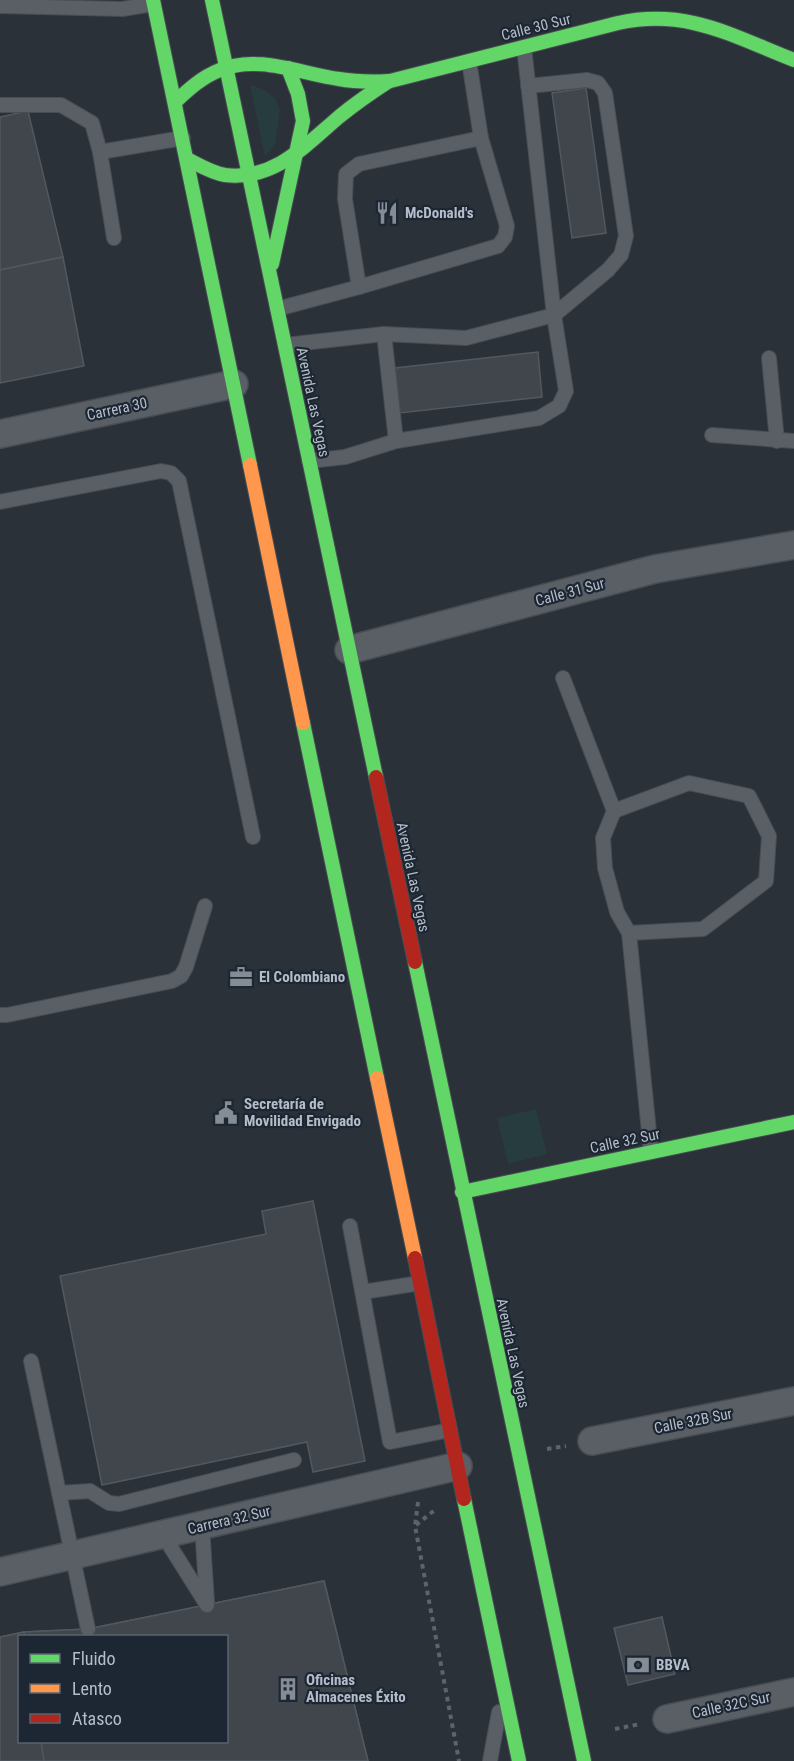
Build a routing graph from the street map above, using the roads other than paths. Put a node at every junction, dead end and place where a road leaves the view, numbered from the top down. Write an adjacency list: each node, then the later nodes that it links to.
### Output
1 (212, 0): 7 (main road, Avenida Las Vegas)
2 (154, 2): 3 (lane); 11 (main road)
3 (0, 6)
4 (524, 47): 5 (main road, Calle 30 Sur); 6 (main road, Calle 30 Sur); 10 (lane)
5 (794, 60)
6 (469, 61): 9 (main road, Calle 30 Sur); 14 (lane)
7 (227, 66): 8 (main road, Calle 30 Sur); 11 (main road, Calle 30 Sur); 18 (main road, Avenida Las Vegas)
8 (288, 68): 9 (main road, Calle 30 Sur); 16 (main road)
9 (389, 81): 16 (main road, Calle 30 Sur)
10 (528, 86): 23 (lane); 23 (lane)
11 (175, 102): 13 (main road)
12 (0, 105): 15 (lane)
13 (183, 138): 15 (lane); 17 (main road)
14 (481, 138): 21 (lane); 21 (lane)
15 (100, 152): 19 (lane)
16 (297, 154): 18 (main road, Calle 30 Sur); 20 (main road)
17 (187, 159): 18 (main road, Calle 30 Sur); 27 (main road)
18 (249, 175): 20 (main road, Avenida Las Vegas)
19 (114, 238)
20 (270, 275): 22 (main road, Avenida Las Vegas)
21 (359, 287): 22 (lane)
22 (277, 309): 25 (main road, Avenida Las Vegas)
23 (554, 315): 24 (lane); 30 (lane)
24 (384, 334): 25 (lane); 30 (lane)
25 (285, 345): 33 (main road, Avenida Las Vegas)
26 (769, 358): 31 (lane)
27 (234, 384): 28 (street, Carrera 30); 47 (main road)
28 (0, 434)
29 (712, 435): 31 (lane)
30 (396, 441): 33 (lane)
31 (777, 441): 32 (lane)
32 (794, 441)
33 (309, 461): 36 (main road, Avenida Las Vegas)
34 (0, 502): 39 (lane)
35 (794, 545): 36 (street, Calle 31 Sur)
36 (349, 650): 45 (main road, Avenida Las Vegas)
37 (563, 678): 38 (lane)
38 (614, 811): 41 (lane); 41 (lane)
39 (253, 837)
40 (205, 906): 42 (lane)
41 (629, 933): 44 (lane)
42 (0, 1015)
43 (794, 1122): 44 (main road, Calle 32 Sur)
44 (651, 1152): 45 (main road, Calle 32 Sur)
45 (462, 1192): 66 (main road, Avenida Las Vegas)
46 (350, 1226): 48 (lane)
47 (420, 1283): 48 (lane); 51 (main road)
48 (363, 1292): 51 (lane)
49 (31, 1361): 55 (lane)
50 (794, 1401): 52 (street, Calle 32B Sur)
51 (450, 1430): 54 (main road)
52 (592, 1441)
53 (294, 1460): 55 (lane)
54 (458, 1466): 56 (street, Carrera 32 Sur); 61 (main road)
55 (59, 1493): 58 (lane)
56 (202, 1526): 57 (street, Carrera 32 Sur); 57 (lane)
57 (163, 1535): 58 (street, Carrera 32 Sur)
58 (72, 1556): 59 (street, Carrera 32 Sur); 60 (lane)
59 (0, 1572)
60 (88, 1629)
61 (503, 1686): 64 (lane); 65 (main road)
62 (794, 1692): 63 (street, Calle 32C Sur)
63 (668, 1719)
64 (490, 1761)
65 (519, 1761)
66 (584, 1761)

